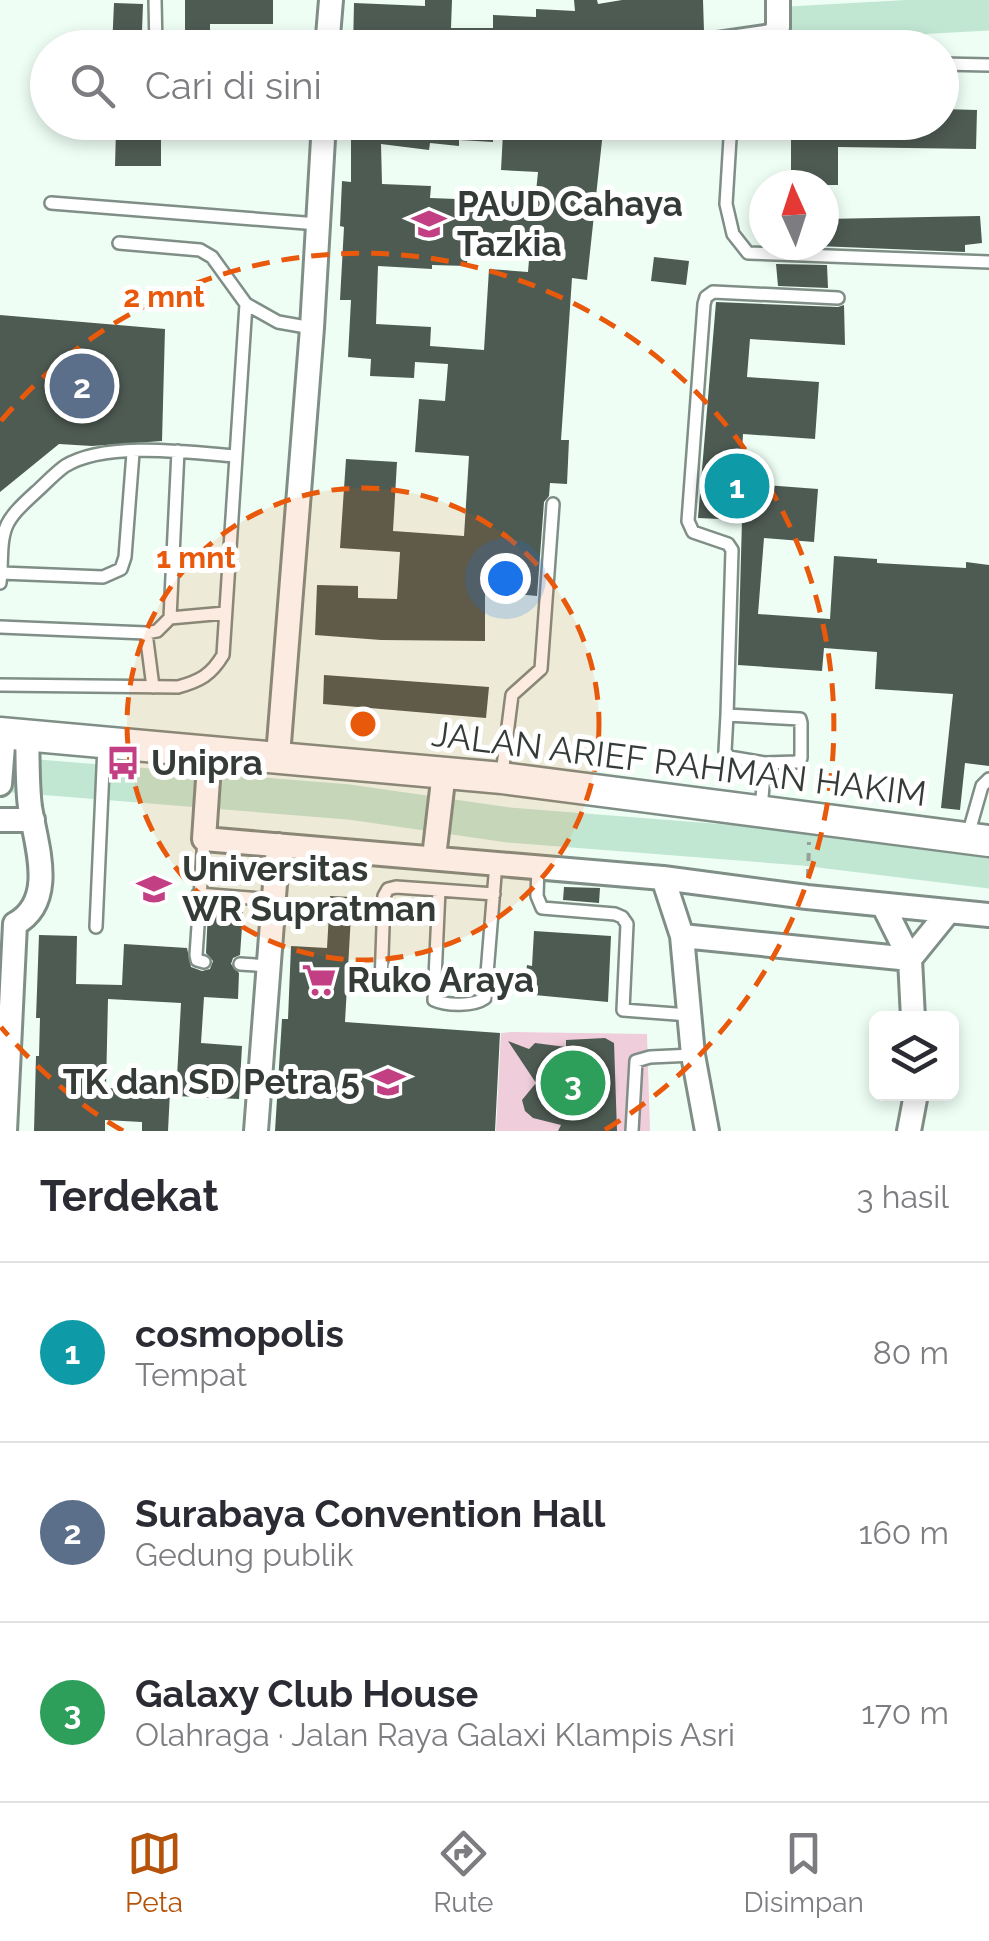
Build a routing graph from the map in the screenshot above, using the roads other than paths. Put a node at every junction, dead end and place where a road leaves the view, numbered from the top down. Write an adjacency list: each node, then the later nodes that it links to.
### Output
1 (155, 0): 4 (lane)
2 (331, 0): 5 (street)
3 (778, 0): 6 (street)
4 (156, 30)
5 (328, 30)
6 (776, 30)
7 (959, 64): 8 (lane)
8 (989, 65)
9 (323, 140): 12 (street)
10 (729, 140): 14 (lane)
11 (51, 202): 12 (lane)
12 (318, 224): 17 (street)
13 (119, 243): 16 (lane)
14 (989, 262)
15 (838, 298): 30 (lane)
16 (246, 304): 17 (lane); 20 (lane)
17 (312, 328): 33 (street)
18 (178, 451): 19 (lane); 20 (lane); 25 (lane)
19 (132, 453): 22 (lane); 22 (lane)
20 (235, 456): 24 (lane)
21 (553, 504): 37 (lane)
22 (1, 573): 23 (lane)
23 (0, 583)
24 (225, 613): 25 (lane); 29 (lane)
25 (170, 618): 27 (lane)
26 (0, 627): 27 (lane)
27 (146, 633): 29 (lane)
28 (0, 685): 29 (lane)
29 (152, 687)
30 (727, 715): 35 (lane); 35 (lane)
31 (10, 734): 32 (main road, JALAN ARIEF RAHMAN HAKIM); 36 (street); 40 (street)
32 (104, 756): 34 (main road, JALAN ARIEF RAHMAN HAKIM); 58 (lane)
33 (278, 756): 34 (main road, JALAN ARIEF RAHMAN HAKIM); 39 (main road, JALAN ARIEF RAHMAN HAKIM)
34 (209, 758): 43 (street)
35 (765, 763): 41 (lane)
36 (1, 775)
37 (502, 778): 39 (main road, JALAN ARIEF RAHMAN HAKIM); 41 (main road, JALAN ARIEF RAHMAN HAKIM)
38 (989, 779): 44 (lane)
39 (434, 782): 46 (street)
40 (31, 812): 42 (street); 57 (street)
41 (761, 813): 44 (main road, JALAN ARIEF RAHMAN HAKIM)
42 (0, 820)
43 (204, 827): 45 (street); 51 (lane)
44 (978, 839)
45 (278, 846): 46 (street); 53 (street)
46 (428, 847): 47 (street)
47 (496, 863): 48 (street); 52 (lane)
48 (538, 867): 49 (street); 66 (lane)
49 (663, 878): 54 (street); 59 (street)
50 (439, 890): 52 (lane); 52 (lane); 64 (lane)
51 (198, 894): 53 (lane); 61 (lane)
52 (494, 894)
53 (274, 900): 63 (street)
54 (883, 905): 55 (street); 60 (street)
55 (949, 911): 56 (street); 60 (street)
56 (989, 915)
57 (8, 921): 69 (street)
58 (96, 927)
59 (682, 936): 60 (street); 66 (street)
60 (910, 959): 65 (street)
61 (204, 962)
62 (240, 964): 63 (lane)
63 (269, 966): 70 (street)
64 (380, 985)
65 (913, 1011)
66 (692, 1015): 67 (street)
67 (693, 1055): 71 (lane); 72 (street)
68 (915, 1101): 73 (street)
69 (5, 1131)
70 (256, 1131)
71 (632, 1131)
72 (706, 1131)
73 (909, 1131)

